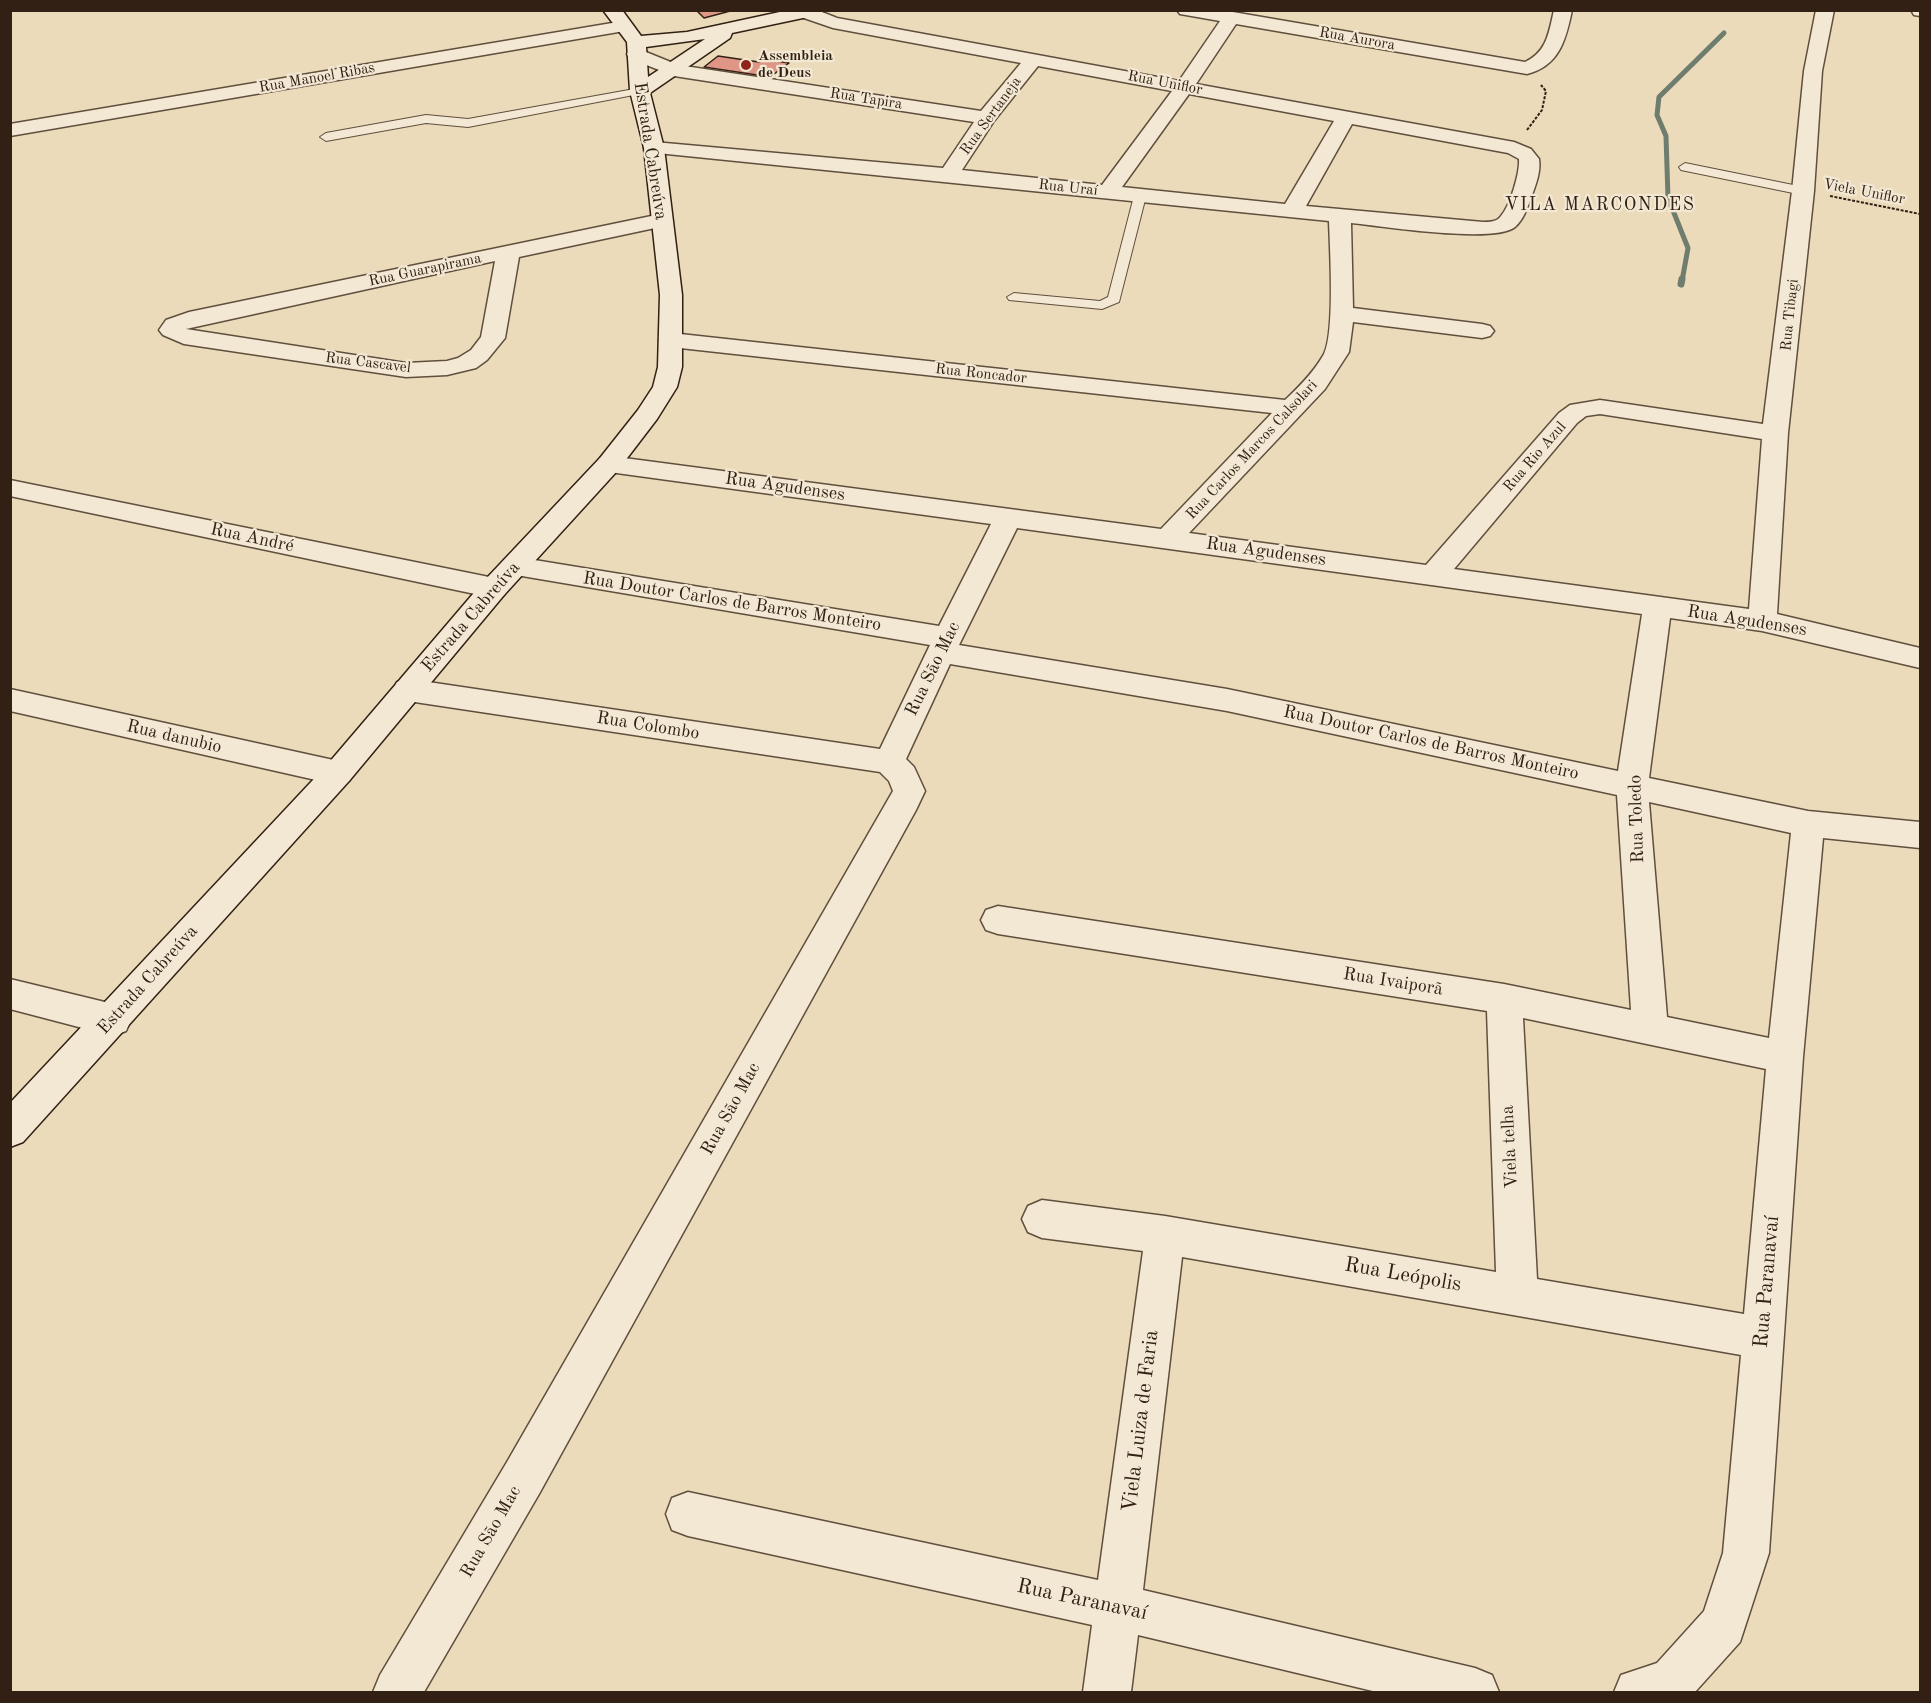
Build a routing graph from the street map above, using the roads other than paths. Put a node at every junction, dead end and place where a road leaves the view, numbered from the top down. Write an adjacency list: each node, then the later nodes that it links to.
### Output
1 (612, 10): 7 (street)
2 (1186, 10): 6 (street, Rua Aurora)
3 (1563, 10): 6 (street, Rua Aurora)
4 (1825, 10): 23 (street, Rua Tibagi)
5 (812, 12): 8 (street); 10 (street, Rua Uniflor)
6 (1231, 18): 12 (street)
7 (624, 26): 9 (street); 18 (street, Rua Manoel Ribas)
8 (730, 29): 9 (street); 11 (street)
9 (636, 48): 11 (street, Rua Tapira); 13 (street, Estrada Cabreúva)
10 (1034, 59): 12 (street, Rua Uniflor); 16 (street, Rua Sertaneja)
11 (674, 70): 13 (street); 16 (street, Rua Tapira)
12 (1185, 86): 17 (street, Rua Uniflor); 24 (street)
13 (640, 91): 14 (lane); 20 (street, Estrada Cabreúva)
14 (602, 98): 15 (lane); 19 (lane)
15 (498, 105)
16 (986, 118): 22 (street, Rua Sertaneja)
17 (1346, 118): 26 (street); 29 (street, Rua Uniflor)
18 (10, 130)
19 (326, 137)
20 (654, 148): 22 (street, Rua Uraí); 28 (street, Estrada Cabreúva)
21 (1685, 167): 23 (lane)
22 (949, 175): 24 (street, Rua Uraí)
23 (1803, 191): 37 (street, Rua Tibagi)
24 (1107, 192): 25 (street, Rua Uraí)
25 (1140, 196): 26 (street, Rua Uraí); 31 (lane)
26 (1292, 211): 27 (street, Rua Uraí)
27 (1340, 216): 29 (street, Rua Uraí); 32 (street, Rua Carlos Marcos Calsolari)
28 (661, 220): 30 (street, Rua Guarapirama); 35 (street, Estrada Cabreúva)
29 (1483, 229)
30 (508, 253): 33 (street, Rua Guarapirama); 33 (street, Rua Cascavel)
31 (1014, 297)
32 (1342, 314): 34 (street); 36 (street, Rua Carlos Marcos Calsolari)
33 (189, 319)
34 (1482, 331)
35 (671, 340): 36 (street, Rua Roncador); 38 (street, Estrada Cabreúva)
36 (1291, 408): 41 (street, Rua Carlos Marcos Calsolari)
37 (1775, 433): 43 (street, Rua Rio Azul); 46 (street, Rua Tibagi)
38 (609, 464): 40 (street, Rua Agudenses); 42 (street, Estrada Cabreúva)
39 (10, 488): 44 (street, Rua André)
40 (1008, 518): 41 (street, Rua Agudenses); 47 (street, Rua São Mac)
41 (1168, 539): 43 (street, Rua Agudenses)
42 (516, 566): 44 (street, Estrada Cabreúva); 47 (street, Rua Doutor Carlos de Barros Monteiro)
43 (1433, 574): 45 (street, Rua Agudenses)
44 (494, 588): 49 (street, Estrada Cabreúva)
45 (1657, 608): 46 (street, Rua Agudenses); 53 (street, Rua Toledo)
46 (1761, 621): 48 (street, Rua Agudenses)
47 (944, 645): 51 (street, Rua São Mac); 53 (street, Rua Doutor Carlos de Barros Monteiro)
48 (1920, 658)
49 (408, 690): 51 (street, Rua Colombo); 52 (street, Estrada Cabreúva)
50 (10, 700): 52 (street, Rua danubio)
51 (889, 762): 69 (street, Rua São Mac)
52 (338, 773): 59 (street, Estrada Cabreúva)
53 (1632, 786): 54 (street, Rua Doutor Carlos de Barros Monteiro); 60 (street, Rua Toledo)
54 (1808, 824): 55 (street, Rua Doutor Carlos de Barros Monteiro); 61 (street, Rua Paranavaí)
55 (1920, 835)
56 (998, 920): 58 (street, Rua Ivaiporã)
57 (10, 994): 59 (street)
58 (1504, 999): 60 (street, Rua Ivaiporã); 65 (street, Viela telha)
59 (113, 1020): 62 (street, Estrada Cabreúva)
60 (1650, 1030): 61 (street, Rua Ivaiporã)
61 (1785, 1057): 66 (street, Rua Paranavaí)
62 (10, 1130)
63 (1042, 1219): 64 (street, Rua Leópolis)
64 (1165, 1234): 65 (street, Rua Leópolis); 68 (street, Viela Luiza de Faria)
65 (1517, 1294): 66 (street, Rua Leópolis)
66 (1763, 1338): 72 (street, Rua Paranavaí)
67 (688, 1514): 68 (street, Rua Paranavaí)
68 (1117, 1607): 70 (street, Viela Luiza de Faria); 71 (street, Rua Paranavaí)
69 (397, 1692)
70 (1107, 1692)
71 (1475, 1692)
72 (1638, 1692)

